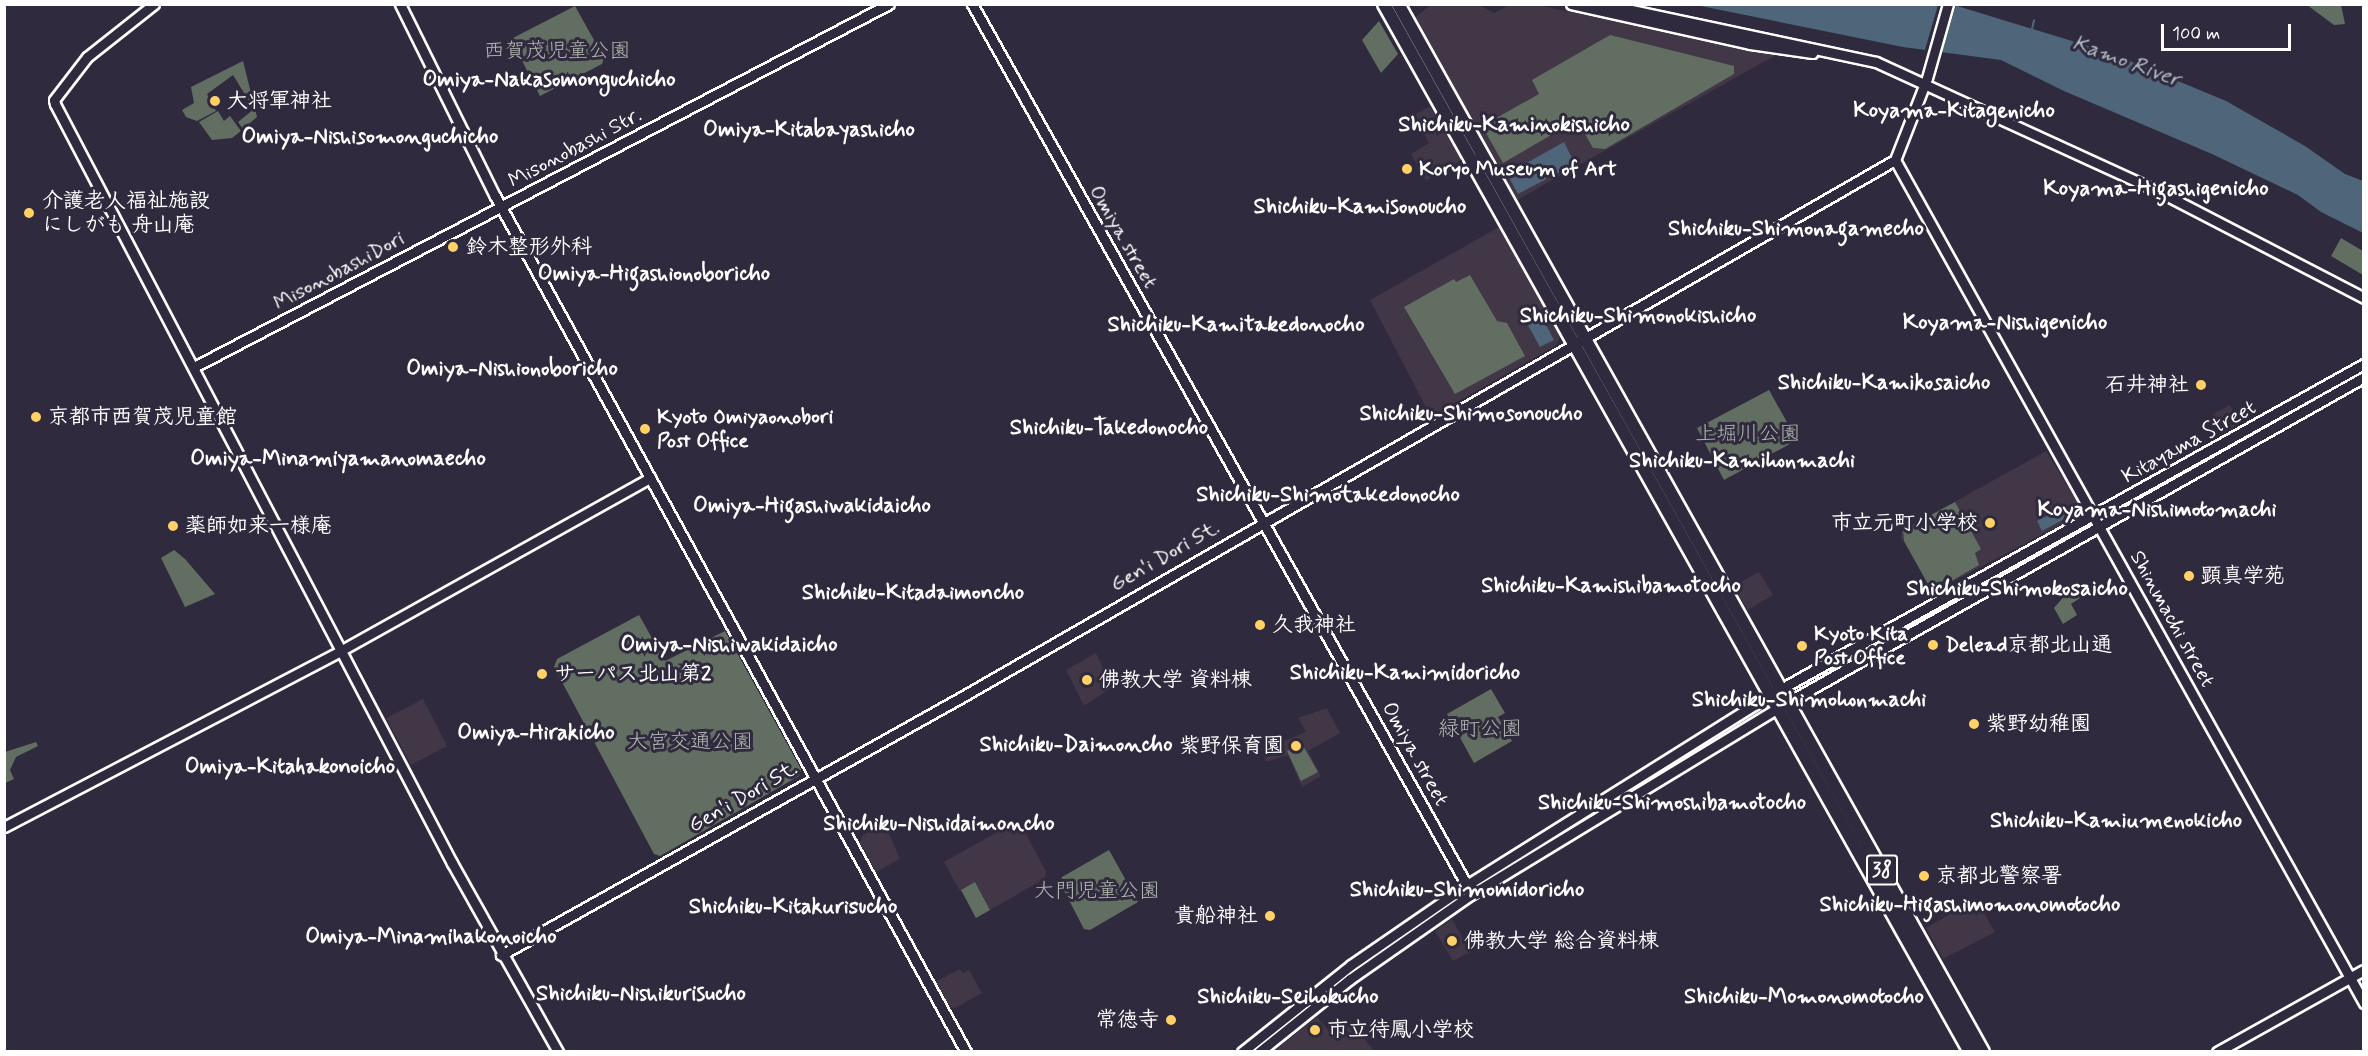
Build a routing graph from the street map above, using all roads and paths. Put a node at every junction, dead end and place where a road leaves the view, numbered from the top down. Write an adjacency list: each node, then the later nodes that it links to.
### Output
1 (154, 4): 17 (street)
2 (400, 4): 13 (street)
3 (889, 4): 13 (street, Misonobashi Str.)
4 (972, 4): 23 (street, Omiya street)
5 (1384, 4): 15 (main road, 38)
6 (1398, 4): 15 (main road, 38)
7 (1570, 4): 10 (street)
8 (1603, 4): 10 (street)
9 (1948, 4): 11 (street)
10 (1887, 68): 11 (street)
11 (1925, 81): 12 (street); 14 (street)
12 (1895, 160): 15 (street, Gen'i Dori St.); 22 (street, Shinmachi street)
13 (501, 207): 17 (street, MisonobashiDori); 21 (street)
14 (2364, 298)
15 (1579, 340): 23 (street, Gen'i Dori St.); 28 (main road, 38)
16 (2364, 364): 19 (street, Kitayama Street)
17 (194, 367): 27 (street)
18 (2364, 377): 20 (street, Kitayama Street)
19 (2322, 388): 20 (street); 22 (street, Kitayama Street)
20 (2327, 397): 24 (street, Kitayama Street)
21 (650, 478): 27 (street); 32 (street)
22 (2094, 515): 24 (street, Shinmachi street); 25 (street, Kitayama Street)
23 (1263, 521): 32 (street, Gen'i Dori St.); 34 (street, Omiya street)
24 (2099, 525): 26 (street, Kitayama Street); 38 (street, Shinmachi street)
25 (2012, 561): 26 (street); 28 (street, Kitayama Street)
26 (2018, 571): 29 (street, Kitayama Street)
27 (342, 650): 33 (street); 36 (street)
28 (1776, 692): 29 (main road, 38); 30 (street, Kitayama Street)
29 (1783, 705): 31 (street, Kitayama Street); 44 (main road, 38); 45 (main road, 38)
30 (1670, 757): 31 (street); 34 (street, Kitayama Street)
31 (1677, 770): 35 (street, Kitayama Street)
32 (815, 777): 36 (street, Gen'i Dori St.); 41 (street)
33 (4, 827)
34 (1467, 885): 35 (street, Omiya street); 42 (street, Kitayama Street)
35 (1472, 894): 43 (street, Kitayama Street)
36 (501, 955): 40 (street)
37 (2364, 970): 38 (street)
38 (2349, 978): 39 (street, Shinmachi street); 46 (street)
39 (2364, 1003)
40 (558, 1052)
41 (966, 1052)
42 (1242, 1052)
43 (1259, 1052)
44 (1971, 1052)
45 (1983, 1052)
46 (2217, 1052)

